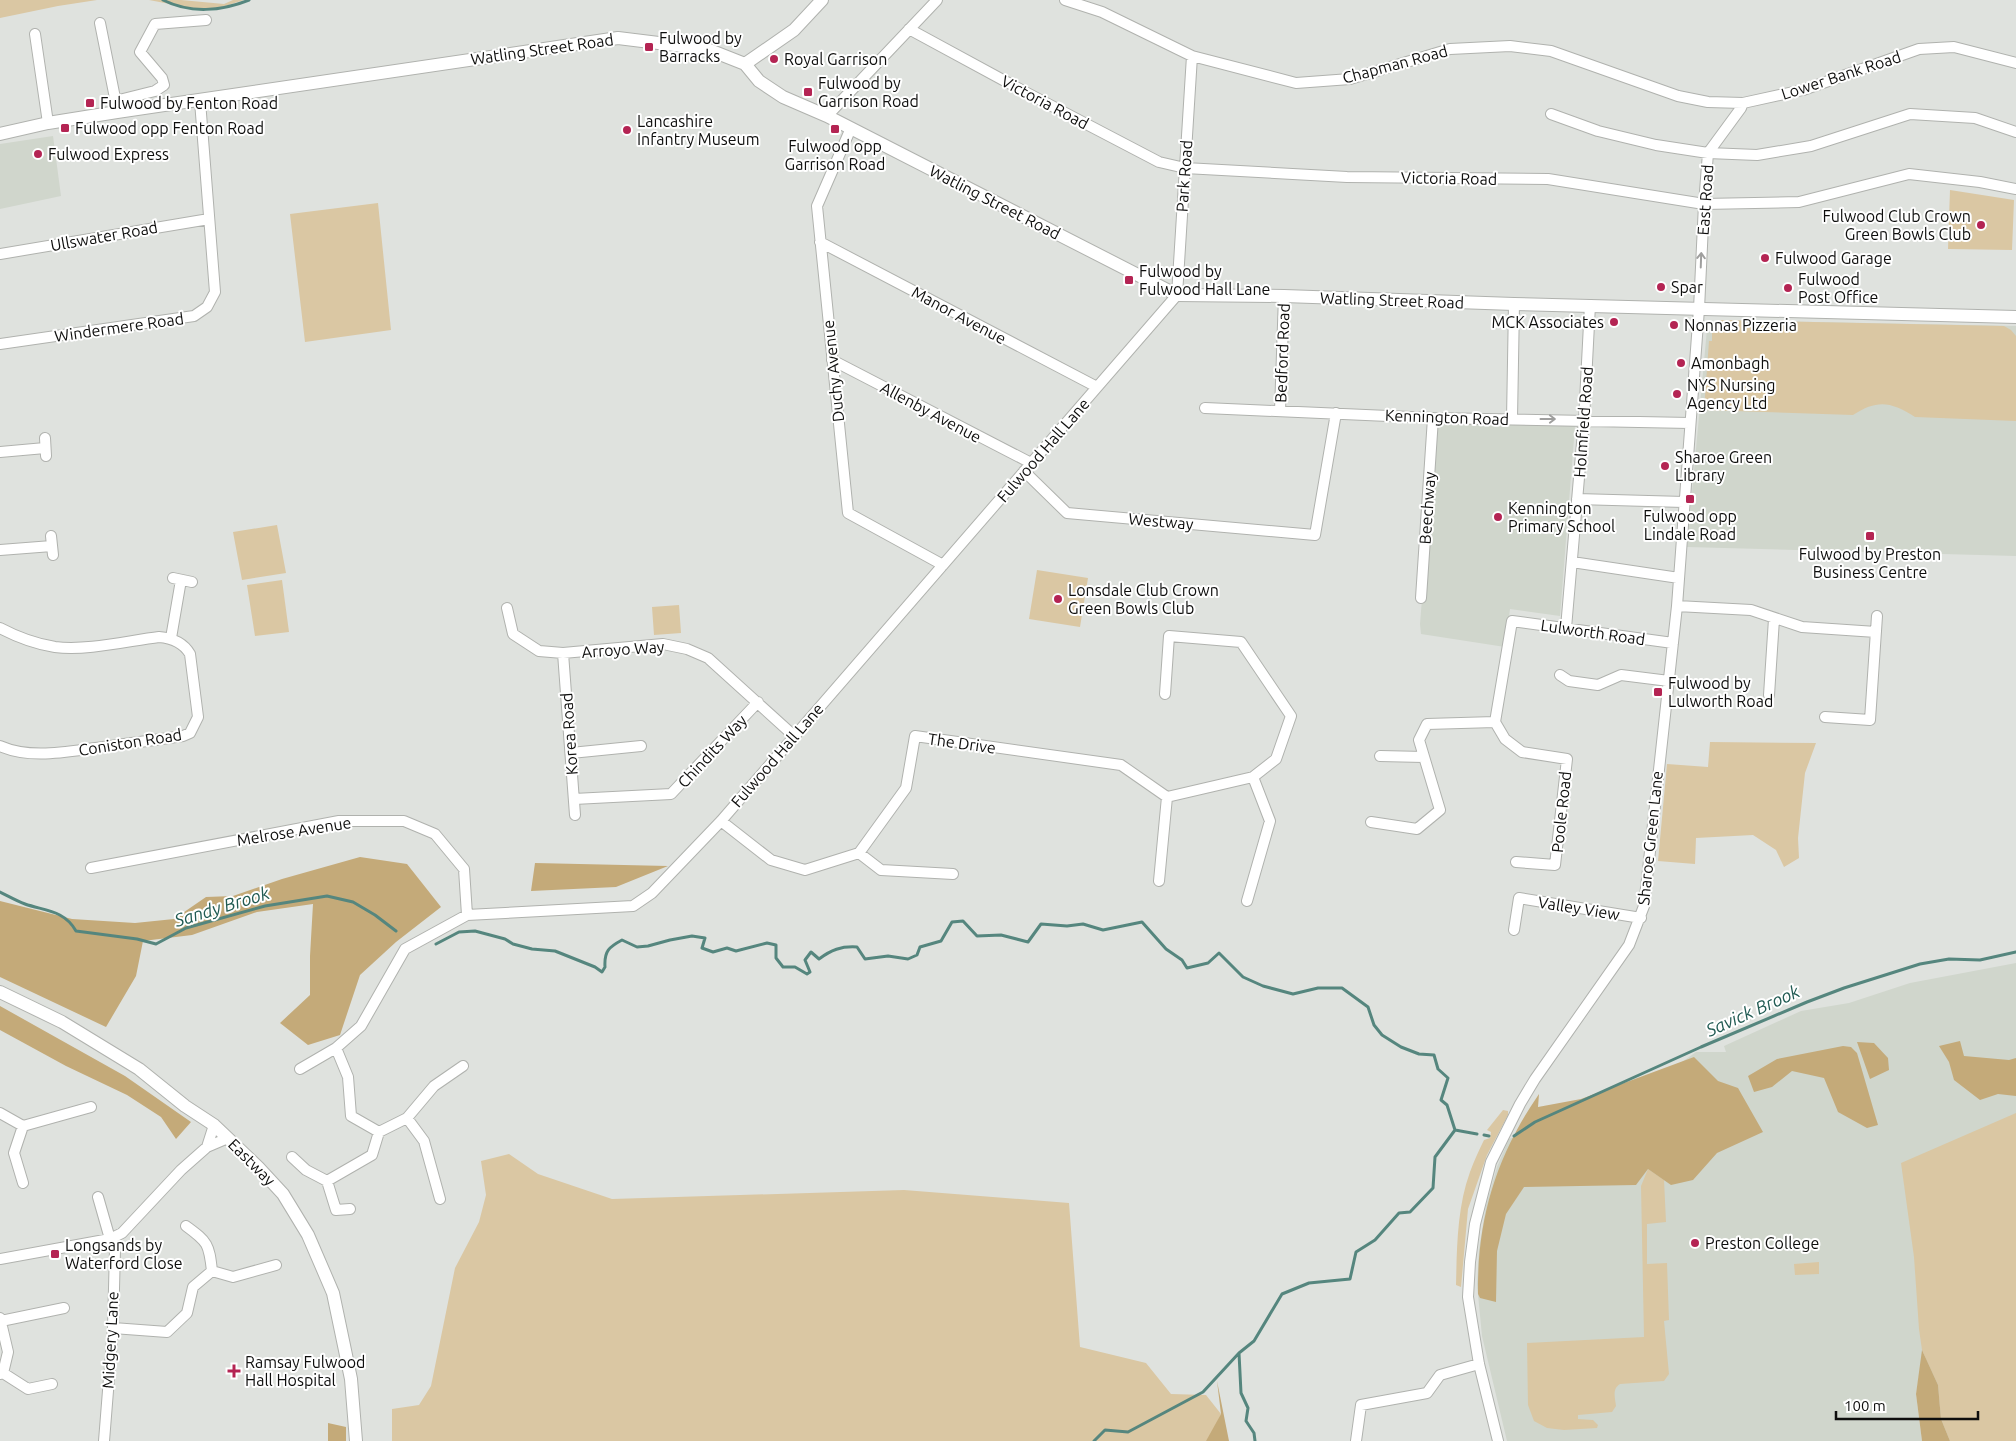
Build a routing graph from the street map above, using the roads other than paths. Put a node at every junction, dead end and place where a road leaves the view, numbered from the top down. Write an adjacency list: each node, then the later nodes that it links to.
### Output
1 (822, 0): 11 (main road)
2 (937, 0): 6 (street)
3 (1065, 0): 9 (street, Chapman Road)
4 (206, 20): 14 (street)
5 (100, 23): 14 (street)
6 (909, 29): 16 (street); 22 (street, Victoria Road)
7 (35, 34): 17 (street)
8 (1551, 51): 9 (street, Chapman Road); 13 (street, Lower Bank Road)
9 (1192, 56): 22 (street, Park Road)
10 (2016, 63): 13 (street, Lower Bank Road)
11 (745, 64): 12 (main road, Watling Street Road); 16 (main road, Watling Street Road)
12 (200, 101): 14 (main road, Watling Street Road); 25 (street, Windermere Road)
13 (1743, 103): 21 (street, East Road)
14 (116, 107): 17 (main road, Watling Street Road)
15 (1551, 114): 21 (street)
16 (827, 116): 18 (main road, Watling Street Road)
17 (48, 123): 20 (main road, Watling Street Road)
18 (851, 128): 26 (street, Duchy Avenue); 28 (main road, Watling Street Road)
19 (2016, 132): 21 (street)
20 (0, 134)
21 (1708, 153): 24 (street, East Road)
22 (1185, 168): 24 (street, Victoria Road); 28 (street, Park Road)
23 (2016, 189): 24 (street, Victoria Road)
24 (1704, 204): 32 (street, East Road, one-way to 24)
25 (209, 219): 27 (street, Ullswater Road); 34 (street, Windermere Road)
26 (820, 242): 35 (street, Duchy Avenue); 36 (street, Manor Avenue)
27 (0, 254)
28 (1177, 295): 29 (main road, Watling Street Road); 36 (street, Fulwood Hall Lane)
29 (1284, 296): 30 (main road, Watling Street Road); 38 (street, Bedford Road)
30 (1514, 304): 31 (main road, Watling Street Road); 41 (street)
31 (1590, 305): 32 (main road, Watling Street Road); 42 (street, Holmfield Road)
32 (1699, 309): 33 (main road, Watling Street Road); 43 (street, Sharoe Green Lane)
33 (2016, 317)
34 (0, 344)
35 (832, 360): 46 (street, Allenby Avenue); 52 (street, Duchy Avenue)
36 (1097, 387): 46 (street, Fulwood Hall Lane)
37 (1205, 408): 38 (street, Kennington Road)
38 (1280, 411): 39 (street, Kennington Road)
39 (1336, 413): 40 (street, Kennington Road); 46 (street, Westway)
40 (1433, 418): 41 (street, Kennington Road); 55 (street, Beechway)
41 (1512, 419): 42 (street, Kennington Road, one-way to 42)
42 (1584, 420): 43 (street, Kennington Road); 47 (street, Holmfield Road)
43 (1690, 423): 48 (street, Sharoe Green Lane)
44 (45, 447): 45 (street)
45 (0, 452)
46 (1028, 467): 52 (street, Fulwood Hall Lane)
47 (1577, 499): 48 (street); 51 (street, Holmfield Road)
48 (1684, 502): 53 (street, Sharoe Green Lane)
49 (52, 546): 50 (street)
50 (0, 550)
51 (1572, 562): 53 (street); 61 (street, Holmfield Road)
52 (943, 565): 73 (street, Fulwood Hall Lane)
53 (1679, 578): 56 (street, Sharoe Green Lane)
54 (192, 582): 63 (street)
55 (1421, 598)
56 (1677, 606): 59 (street); 64 (street, Sharoe Green Lane)
57 (508, 608): 65 (street, Arroyo Way)
58 (1877, 616): 62 (street)
59 (1774, 619): 62 (street); 69 (street)
60 (0, 628): 63 (street)
61 (1566, 628): 64 (street, Lulworth Road); 72 (street, Lulworth Road)
62 (1876, 632): 71 (street)
63 (171, 638): 74 (street, Coniston Road)
64 (1673, 642): 67 (street, Sharoe Green Lane)
65 (563, 653): 70 (street, Arroyo Way); 76 (street, Korea Road)
66 (1560, 674): 67 (street)
67 (1669, 680): 92 (street, Sharoe Green Lane)
68 (1165, 694): 79 (street)
69 (1769, 695)
70 (758, 702): 73 (street, Arroyo Way); 81 (street, Chindits Way)
71 (1825, 717)
72 (1495, 722): 78 (street); 86 (street, Poole Road)
73 (793, 735): 83 (street, Fulwood Hall Lane)
74 (0, 746)
75 (641, 746): 76 (street)
76 (570, 753): 81 (street, Korea Road)
77 (1380, 756): 78 (street)
78 (1424, 757): 84 (street)
79 (1253, 777): 80 (street); 90 (street)
80 (1167, 797): 85 (street, The Drive); 89 (street)
81 (574, 799): 82 (street, Korea Road)
82 (575, 815)
83 (721, 821): 85 (street); 91 (street, Fulwood Hall Lane)
84 (1371, 822)
85 (859, 853): 88 (street)
86 (1516, 862)
87 (91, 868): 91 (street, Melrose Avenue)
88 (953, 874)
89 (1159, 881)
90 (1247, 901)
91 (467, 915): 95 (street, Fulwood Hall Lane)
92 (1641, 918): 93 (street, Valley View); 120 (street, Sharoe Green Lane)
93 (1514, 930)
94 (0, 992): 101 (main road, Eastway)
95 (336, 1048): 97 (street, Fulwood Hall Lane); 103 (street)
96 (463, 1066): 100 (street)
97 (300, 1069)
98 (91, 1107): 102 (street)
99 (0, 1113): 102 (street)
100 (407, 1118): 103 (street); 110 (street)
101 (214, 1125): 104 (main road, Eastway); 105 (street)
102 (23, 1126): 108 (street)
103 (379, 1132): 107 (street)
104 (228, 1138): 105 (street); 124 (main road, Eastway)
105 (207, 1147): 113 (street)
106 (292, 1157): 107 (street)
107 (327, 1181): 111 (street)
108 (23, 1183)
109 (98, 1197): 113 (street, Midgery Lane)
110 (440, 1199)
111 (350, 1209)
112 (186, 1226): 116 (street)
113 (110, 1239): 114 (street); 119 (street, Midgery Lane)
114 (0, 1260)
115 (276, 1265): 116 (street)
116 (212, 1271): 119 (street)
117 (64, 1308): 118 (street)
118 (0, 1320): 121 (street)
119 (112, 1328): 123 (street, Midgery Lane)
120 (1479, 1364): 125 (street); 126 (street, Sharoe Green Lane)
121 (2, 1373): 122 (street)
122 (52, 1384)
123 (104, 1441)
124 (356, 1441)
125 (1356, 1441)
126 (1498, 1441)

